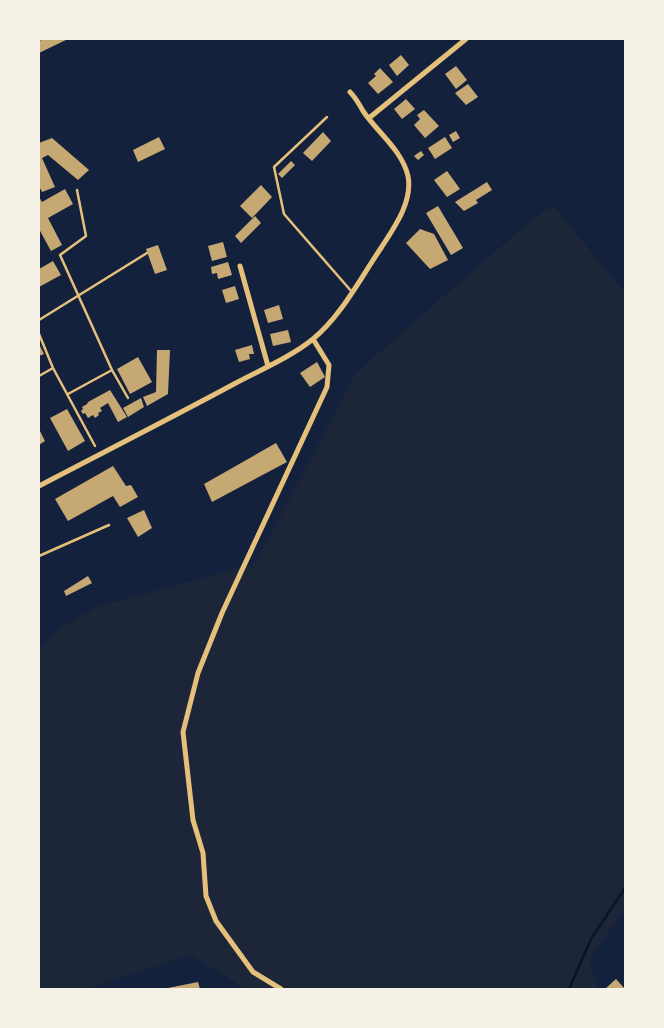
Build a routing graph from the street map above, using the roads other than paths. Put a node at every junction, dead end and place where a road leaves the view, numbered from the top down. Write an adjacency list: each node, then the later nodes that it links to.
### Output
1 (466, 39): 4 (street)
2 (350, 92): 4 (street)
3 (327, 117): 8 (lane)
4 (369, 118): 8 (street)
5 (77, 190): 9 (lane)
6 (147, 253): 9 (lane)
7 (240, 266): 13 (street)
8 (352, 292): 12 (street)
9 (78, 295): 10 (lane); 15 (lane)
10 (39, 320)
11 (39, 334): 14 (lane)
12 (312, 339): 13 (street); 23 (street)
13 (268, 366): 20 (street)
14 (53, 368): 16 (lane); 17 (lane)
15 (112, 370): 17 (lane); 18 (lane)
16 (39, 376)
17 (68, 394): 19 (lane)
18 (128, 398)
19 (95, 446)
20 (39, 486)
21 (109, 525): 22 (lane)
22 (39, 556)
23 (281, 989)

